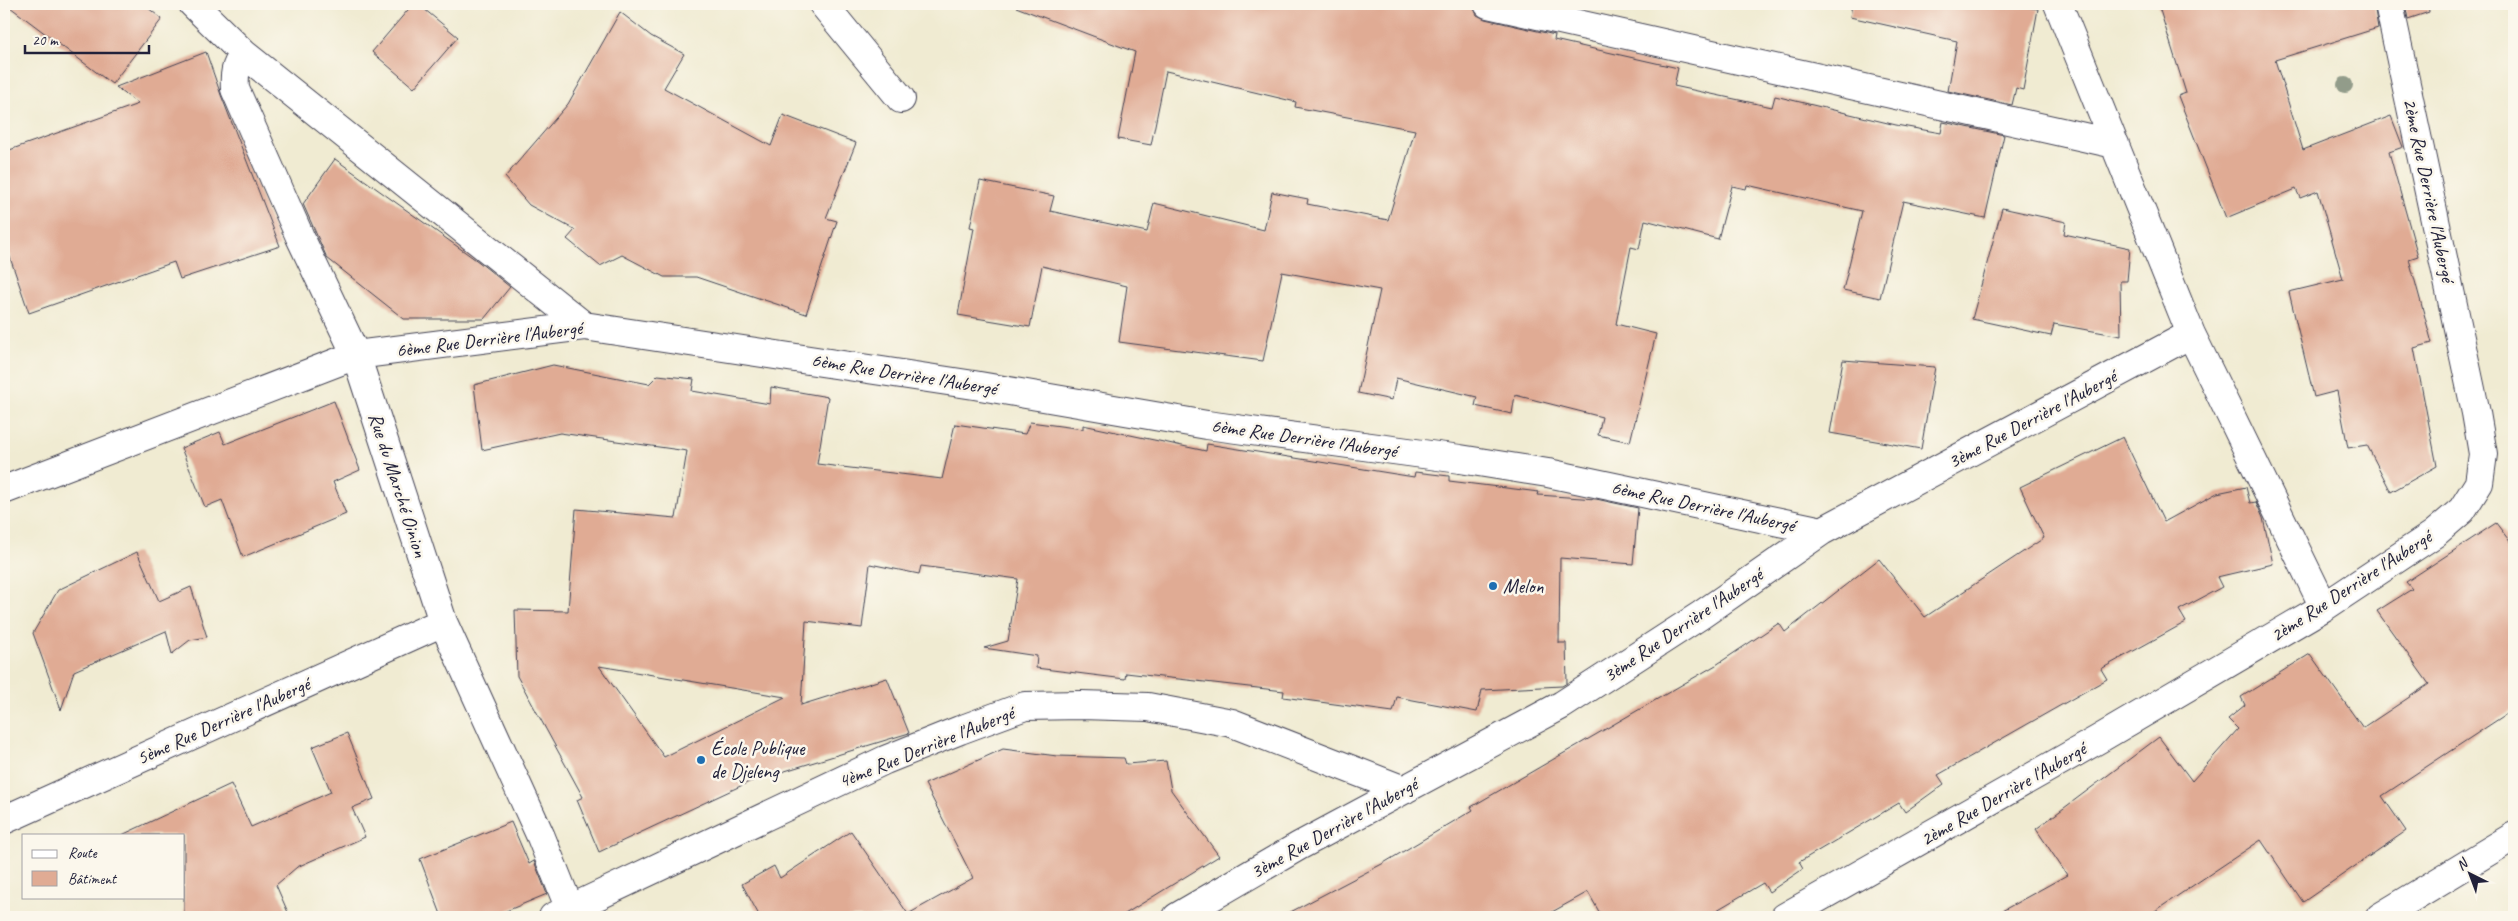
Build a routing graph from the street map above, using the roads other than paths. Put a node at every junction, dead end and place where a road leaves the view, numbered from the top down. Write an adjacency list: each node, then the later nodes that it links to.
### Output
1 (193, 4): 6 (street)
2 (823, 4): 7 (street)
3 (1488, 4): 8 (street)
4 (2058, 4): 8 (street)
5 (2389, 4): 14 (street, 2ème Rue Derrière l'Aubergé)
6 (244, 54): 9 (street); 11 (street, Rue du Marché Oinion)
7 (901, 99)
8 (2116, 144): 10 (street)
9 (584, 326): 11 (street, 6ème Rue Derrière l'Aubergé); 13 (street, 6ème Rue Derrière l'Aubergé)
10 (2191, 334): 13 (street, 3ème Rue Derrière l'Aubergé); 14 (street)
11 (356, 355): 12 (street, 6ème Rue Derrière l'Aubergé); 15 (street, Rue du Marché Oinion)
12 (4, 490)
13 (1822, 532): 16 (street, 3ème Rue Derrière l'Aubergé)
14 (2324, 606): 21 (street, 2ème Rue Derrière l'Aubergé)
15 (443, 622): 17 (street, 5ème Rue Derrière l'Aubergé); 19 (street, Rue du Marché Oinion)
16 (1404, 790): 19 (street, 4ème Rue Derrière l'Aubergé); 20 (street, 3ème Rue Derrière l'Aubergé)
17 (4, 820)
18 (2514, 836): 22 (street)
19 (565, 915)
20 (1177, 917)
21 (1785, 917)
22 (2380, 917)

